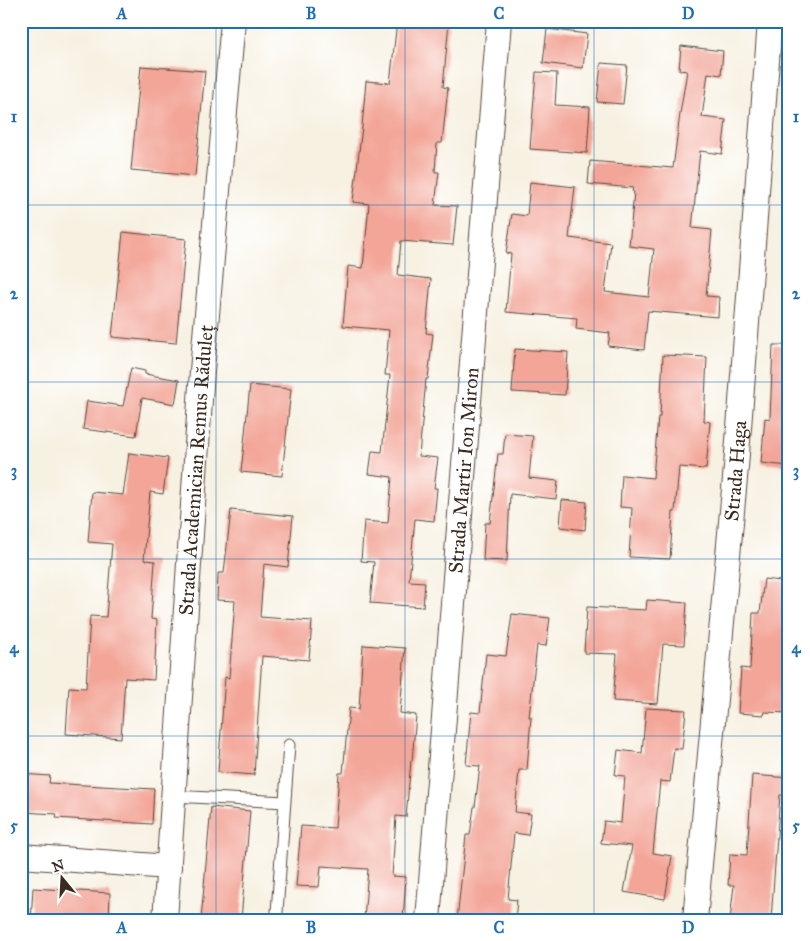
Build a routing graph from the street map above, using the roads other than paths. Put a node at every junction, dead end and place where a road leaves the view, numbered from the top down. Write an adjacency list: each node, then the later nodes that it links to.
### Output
1 (233, 21): 5 (street, Strada Academician Remus Răduleț)
2 (499, 21): 11 (street, Strada Martir Ion Miron)
3 (770, 21): 12 (street, Strada Haga)
4 (289, 745): 6 (lane)
5 (174, 796): 6 (lane); 8 (street, Strada Academician Remus Răduleț)
6 (284, 802): 9 (lane)
7 (21, 856): 8 (street)
8 (169, 867): 10 (street, Strada Academician Remus Răduleț)
9 (277, 912)
10 (165, 920)
11 (428, 920)
12 (695, 920)

